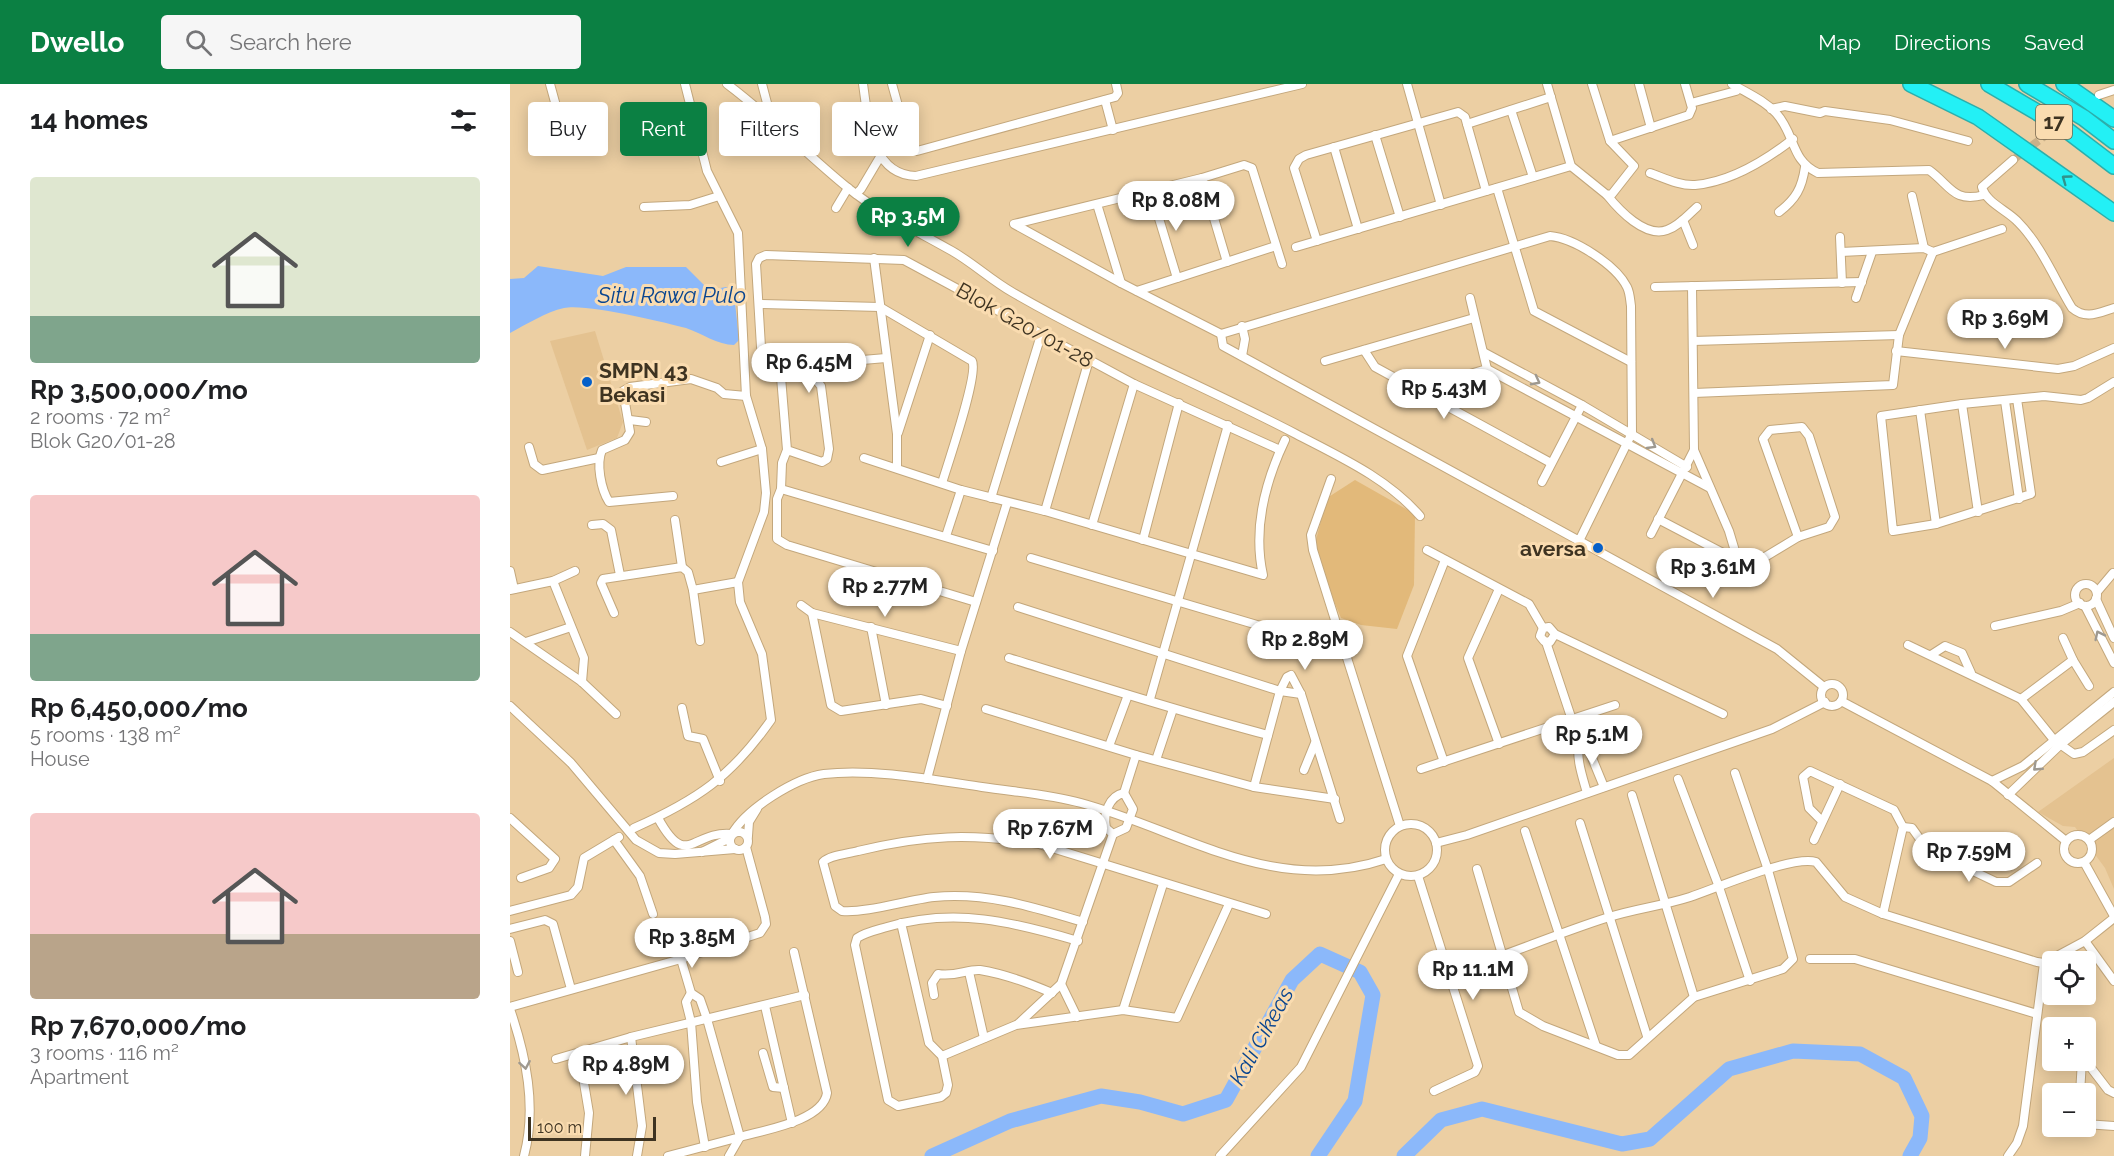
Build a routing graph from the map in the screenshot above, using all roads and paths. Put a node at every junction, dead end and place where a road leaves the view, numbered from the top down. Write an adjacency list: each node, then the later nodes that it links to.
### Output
1 (550, 84): 23 (street)
2 (685, 84): 56 (street)
3 (728, 84): 24 (street)
4 (762, 84): 25 (street)
5 (863, 84): 41 (street)
6 (892, 84): 22 (street)
7 (1116, 84): 22 (street)
8 (1302, 84): 33 (street)
9 (1407, 84): 30 (street)
10 (1547, 84): 21 (street)
11 (1592, 84): 36 (street)
12 (1639, 84): 32 (street)
13 (1685, 84): 26 (street)
14 (1911, 84): 64 (highway, one-way to 14)
15 (1989, 84): 44 (highway, 17)
16 (2027, 84): 38 (highway, 17)
17 (2064, 84): 29 (highway)
18 (1734, 88): 26 (street); 27 (street)
19 (2114, 90): 20 (street)
20 (2099, 94)
21 (1551, 98): 28 (street); 43 (street)
22 (1105, 100): 33 (street)
23 (555, 102)
24 (751, 102)
25 (766, 102)
26 (1691, 103): 32 (street)
27 (1771, 109): 35 (street); 37 (street)
28 (1511, 110): 31 (street); 47 (street)
29 (2114, 119)
30 (1417, 123): 31 (street); 34 (street); 59 (street)
31 (1467, 124): 51 (street)
32 (1651, 128): 36 (street)
33 (1113, 130): 41 (street)
34 (1375, 135): 39 (street); 65 (street)
35 (1793, 140): 45 (street); 46 (street)
36 (1610, 141): 54 (street)
37 (1968, 141)
38 (2114, 141)
39 (1334, 147): 67 (street); 70 (street)
40 (813, 156): 49 (street)
41 (880, 157): 53 (street)
42 (2013, 160): 55 (street)
43 (1571, 166): 47 (street); 54 (street)
44 (2114, 166)
45 (1805, 167): 55 (street); 63 (street)
46 (1650, 173)
47 (1533, 177): 50 (street)
48 (1202, 178): 52 (street); 72 (street); 80 (street)
49 (848, 188): 53 (street); 62 (street)
50 (1497, 188): 51 (street); 73 (street)
51 (1486, 191): 59 (street)
52 (1151, 192): 58 (street); 82 (street)
53 (856, 194): 154 (street)
54 (1607, 195): 66 (street)
55 (1984, 195): 93 (street)
56 (719, 196): 60 (street); 115 (street)
57 (1912, 196): 75 (street)
58 (1097, 204): 84 (street); 84 (street)
59 (1441, 204): 65 (street)
60 (644, 207)
61 (1697, 207): 66 (street)
62 (836, 208)
63 (1779, 212)
64 (2114, 213)
65 (1400, 217): 67 (street)
66 (1683, 220): 71 (street)
67 (1358, 229): 70 (street)
68 (2002, 229): 78 (street)
69 (1840, 237): 76 (street)
70 (1317, 241): 74 (street)
71 (1693, 245)
72 (1276, 246): 80 (street); 81 (street)
73 (1516, 246): 95 (street); 109 (street); 109 (street)
74 (1296, 247)
75 (1924, 248): 77 (street); 78 (street)
76 (1841, 252): 77 (street); 85 (street)
77 (1872, 252): 83 (street)
78 (1933, 252): 99 (street)
79 (874, 258): 91 (street, Blok G20/01-28); 92 (street); 98 (street, Blok G20/01-28)
80 (1227, 262): 82 (street)
81 (1282, 264)
82 (1177, 278): 88 (street)
83 (1862, 282): 85 (street); 90 (street)
84 (1120, 283): 88 (street)
85 (1842, 284): 86 (street)
86 (1692, 286): 87 (street); 100 (street)
87 (1655, 287)
88 (1137, 291): 96 (street)
89 (1470, 298): 94 (street)
90 (1856, 298)
91 (759, 304): 92 (street); 106 (street)
92 (880, 307): 97 (street); 106 (street)
93 (2114, 308)
94 (1474, 318): 102 (street); 104 (street)
95 (1242, 326): 96 (street); 105 (street)
96 (1221, 334): 105 (street)
97 (930, 335): 127 (street); 144 (street)
98 (1041, 335): 107 (street, Blok G20/01-28); 149 (street)
99 (1899, 335): 100 (street); 103 (street)
100 (1693, 341): 113 (street)
101 (2114, 348): 103 (street)
102 (1364, 350): 108 (street); 114 (street)
103 (1896, 351): 113 (street)
104 (1485, 353): 110 (street); 120 (street, one-way to 120)
105 (1242, 356): 163 (street)
106 (886, 358): 127 (street)
107 (1089, 360): 112 (street, Blok G20/01-28); 152 (street)
108 (1325, 361)
109 (1631, 362): 126 (street)
110 (1487, 369): 114 (street); 122 (street)
111 (2114, 382): 116 (street)
112 (1134, 384): 118 (street, Blok G20/01-28); 159 (street)
113 (1694, 393): 134 (street)
114 (1424, 394): 138 (street)
115 (746, 396): 123 (street); 131 (street)
116 (2017, 399): 117 (street); 150 (street)
117 (2005, 401): 119 (street); 150 (street)
118 (1179, 403): 125 (street, Blok G20/01-28); 164 (street)
119 (1962, 404): 121 (street); 153 (street)
120 (1582, 405): 122 (street); 126 (street)
121 (1920, 410): 157 (street); 157 (street)
122 (1576, 417): 129 (street); 138 (street)
123 (630, 420): 124 (street); 135 (street)
124 (646, 422)
125 (1228, 425): 133 (street, Blok G20/01-28); 167 (street)
126 (1632, 433): 129 (street); 139 (street, one-way to 139)
127 (897, 434): 140 (street)
128 (1285, 440): 133 (street)
129 (1628, 443): 141 (street); 163 (street)
130 (529, 447): 135 (street)
131 (762, 449): 137 (street); 177 (street)
132 (787, 450): 132 (street); 146 (street)
133 (1280, 450): 167 (street)
134 (1694, 450): 139 (street); 145 (street)
135 (599, 458): 148 (street)
136 (864, 458): 140 (street)
137 (721, 462)
138 (1551, 463): 143 (street)
139 (1687, 466): 141 (street)
140 (897, 468): 144 (street)
141 (1683, 474): 145 (street); 155 (street)
142 (1331, 478): 268 (street)
143 (1542, 482)
144 (942, 483): 147 (street)
145 (1710, 488): 170 (street)
146 (781, 489): 161 (street); 182 (street)
147 (961, 490): 149 (street); 161 (street)
148 (674, 496)
149 (991, 498): 151 (street)
150 (2019, 499): 153 (street)
151 (1007, 503): 152 (street); 166 (street)
152 (1045, 511): 159 (street)
153 (1978, 512): 157 (street)
154 (1420, 516)
155 (1658, 519): 160 (street); 170 (street)
156 (675, 520): 171 (street)
157 (1936, 524)
158 (592, 525): 175 (street)
159 (1092, 525): 164 (street)
160 (1651, 534)
161 (946, 536): 166 (street)
162 (1798, 537): 162 (street); 170 (street)
163 (1580, 539): 212 (street)
164 (1143, 540): 167 (street)
165 (1427, 550): 169 (street)
166 (993, 551): 182 (street)
167 (1191, 554): 183 (street)
168 (1031, 558): 183 (street)
169 (1445, 560): 179 (street); 241 (street)
170 (1738, 561)
171 (682, 567): 175 (street); 180 (street)
172 (510, 571): 178 (street)
173 (575, 571): 176 (street)
174 (2113, 573): 181 (street)
175 (620, 574): 187 (street)
176 (553, 581): 178 (street); 190 (street)
177 (738, 582): 180 (street); 249 (street)
178 (512, 589)
179 (1499, 589): 192 (street); 237 (street)
180 (693, 590): 199 (street)
181 (2096, 596): 184 (street); 184 (street); 193 (street)
182 (976, 602): 203 (street)
183 (1177, 603): 196 (street); 204 (street)
184 (2083, 604): 189 (street); 208 (street, one-way to 184)
185 (801, 605): 188 (street)
186 (1018, 607): 204 (street)
187 (614, 613)
188 (812, 613): 191 (street); 222 (street)
189 (1995, 626)
190 (571, 627): 200 (street); 210 (street)
191 (871, 627): 203 (street); 222 (street)
192 (1543, 628): 195 (street); 201 (street)
193 (2112, 630): 198 (street)
194 (510, 632): 200 (street)
195 (1555, 633): 201 (street); 230 (street)
196 (1300, 638)
197 (2063, 638): 207 (street)
198 (2114, 638)
199 (700, 641)
200 (526, 642): 210 (street)
201 (1546, 642): 231 (street)
202 (1908, 645): 205 (street)
203 (961, 651): 225 (street)
204 (1163, 653): 213 (street); 217 (street)
205 (1931, 655): 209 (street); 209 (street)
206 (1009, 658): 216 (street)
207 (2073, 660): 211 (street); 218 (street)
208 (2114, 663)
209 (1971, 673): 218 (street)
210 (582, 682): 229 (street)
211 (2089, 686)
212 (1824, 687): 219 (street); 220 (street)
213 (1280, 692): 215 (street); 215 (street); 233 (street)
214 (2114, 692): 236 (street)
215 (1301, 694): 235 (street)
216 (1128, 695): 217 (street); 238 (street)
217 (1150, 699): 228 (street)
218 (2021, 699): 236 (street)
219 (1841, 701): 220 (street); 250 (street)
220 (1825, 702): 253 (street)
221 (2114, 702): 236 (street)
222 (886, 705): 225 (street)
223 (1615, 705): 231 (street)
224 (510, 706): 281 (street)
225 (947, 706): 247 (street)
226 (682, 708): 249 (street)
227 (986, 709): 238 (street)
228 (1173, 709): 233 (street); 240 (street)
229 (616, 714)
230 (1723, 714)
231 (1572, 719): 234 (street); 237 (street)
232 (2114, 730): 236 (street)
233 (1268, 735): 252 (street)
234 (1579, 741): 242 (street); 245 (street)
235 (1315, 743): 244 (street); 258 (street)
236 (2057, 743): 250 (street); 257 (street, one-way to 257)
237 (1499, 744): 241 (street)
238 (1109, 746): 239 (street)
239 (1136, 755): 240 (street); 254 (street)
240 (1156, 760): 252 (street)
241 (1444, 762): 243 (street)
242 (1596, 765): 245 (street); 253 (street)
243 (1421, 769)
244 (1304, 771)
245 (1580, 771): 255 (street)
246 (1735, 773): 287 (street)
247 (927, 779): 259 (street); 260 (street)
248 (1678, 779): 292 (street)
249 (720, 781): 262 (street)
250 (1992, 781): 257 (street)
251 (1840, 784): 265 (street); 265 (street); 269 (street)
252 (1254, 787): 258 (street)
253 (1604, 787): 255 (street)
254 (1124, 793): 260 (street); 264 (street)
255 (1587, 793): 278 (street)
256 (1632, 795): 294 (street)
257 (2008, 795): 277 (street)
258 (1335, 799): 263 (street)
259 (760, 805): 273 (street); 274 (street)
260 (1107, 812): 264 (street); 272 (street)
261 (510, 818): 290 (street)
262 (658, 818): 270 (street); 273 (street)
263 (1340, 819)
264 (1130, 820): 272 (street); 282 (street)
265 (1822, 821): 275 (street)
266 (2114, 822): 276 (street)
267 (1580, 823): 299 (street)
268 (1400, 826): 278 (street); 282 (street)
269 (1903, 826): 284 (street); 298 (street)
270 (634, 828)
271 (1525, 831): 304 (street)
272 (1113, 834): 285 (street)
273 (731, 836): 274 (street); 280 (street); 281 (street)
274 (748, 837): 279 (street)
275 (1814, 840)
276 (2089, 840): 277 (street); 283 (street)
277 (2066, 842): 283 (street)
278 (1436, 843): 289 (street)
279 (746, 847): 280 (street); 311 (street)
280 (735, 849): 281 (street)
281 (698, 854)
282 (1386, 859): 288 (street)
283 (2084, 862): 300 (street)
284 (2037, 863)
285 (1101, 865): 291 (street); 302 (street); 302 (street)
286 (1477, 869): 310 (street)
287 (1768, 870): 292 (street); 298 (street); 318 (street)
288 (1399, 874): 289 (street); 357 (street)
289 (1418, 876): 316 (street)
290 (521, 878)
291 (1163, 884): 293 (street); 329 (street)
292 (1719, 887): 294 (street); 318 (street)
293 (1229, 904): 297 (street); 329 (street)
294 (1666, 905): 299 (street); 326 (street)
295 (510, 911): 296 (street)
296 (653, 914)
297 (1266, 914)
298 (1883, 914): 313 (street)
299 (1608, 917): 304 (street); 335 (street)
300 (2114, 917): 307 (street)
301 (901, 922): 306 (street); 341 (street); 341 (street)
302 (1083, 922): 306 (street)
303 (510, 929): 321 (street)
304 (1558, 936): 310 (street); 338 (street)
305 (510, 940): 314 (street)
306 (1078, 941): 320 (street)
307 (2085, 941): 308 (street); 319 (street)
308 (2066, 951)
309 (794, 952): 324 (street)
310 (1502, 957): 316 (street); 338 (street)
311 (681, 959): 321 (street); 322 (street)
312 (1810, 959): 330 (street)
313 (2042, 962)
314 (518, 972)
315 (969, 972): 323 (street); 325 (street); 337 (street)
316 (1451, 972): 345 (street)
317 (2042, 978): 330 (street)
318 (1750, 981): 326 (street)
319 (2114, 981)
320 (1061, 984): 323 (street); 331 (street)
321 (571, 990): 328 (street)
322 (691, 993): 332 (street); 333 (street)
323 (1052, 993): 334 (street)
324 (805, 995): 327 (street); 347 (street)
325 (934, 995)
326 (1694, 997): 335 (street)
327 (765, 1006): 332 (street); 344 (street)
328 (510, 1008): 352 (street, one-way to 352)
329 (1123, 1010): 331 (street)
330 (2037, 1014): 358 (street)
331 (1077, 1017): 334 (street)
332 (707, 1019): 333 (street); 350 (street)
333 (691, 1022): 336 (street); 351 (street)
334 (1016, 1025): 337 (street)
335 (1647, 1036): 338 (street)
336 (631, 1037): 339 (street); 354 (street)
337 (984, 1038): 341 (street)
338 (1596, 1046)
339 (579, 1053): 342 (street); 353 (street)
340 (764, 1053): 344 (street)
341 (942, 1056)
342 (556, 1059)
343 (2093, 1071): 346 (street)
344 (784, 1088): 347 (street)
345 (1434, 1091)
346 (2114, 1093)
347 (792, 1123): 350 (street)
348 (2096, 1125): 349 (street)
349 (2114, 1126)
350 (740, 1137): 351 (street); 356 (street)
351 (705, 1147): 355 (street)
352 (524, 1156)
353 (585, 1156)
354 (637, 1156)
355 (668, 1156)
356 (729, 1156)
357 (1220, 1156)
358 (2008, 1156)

